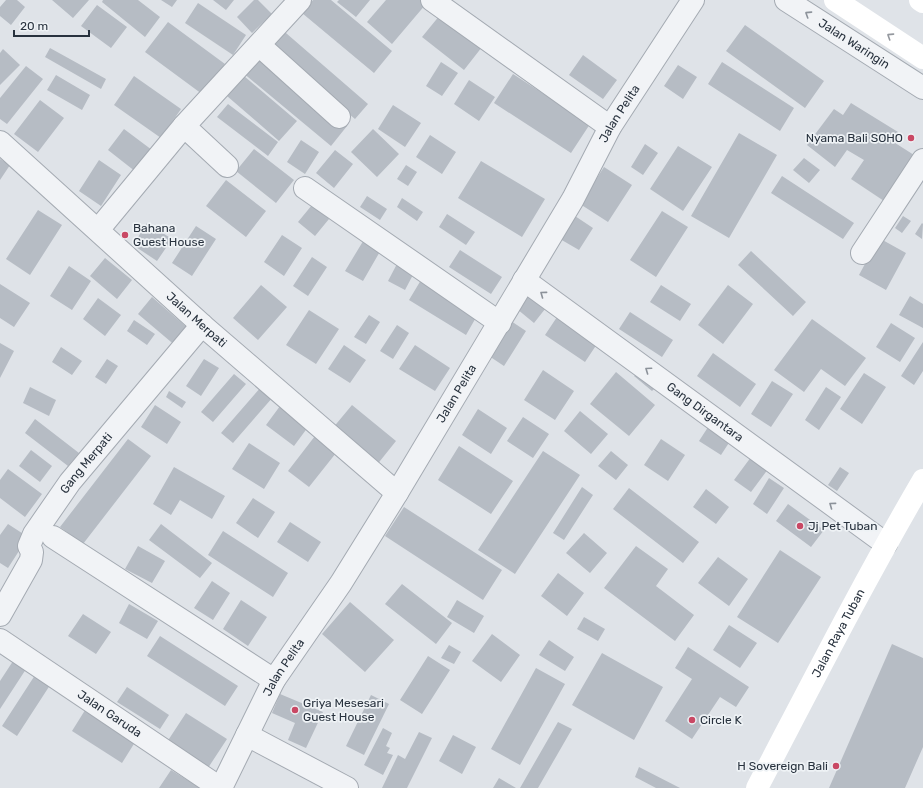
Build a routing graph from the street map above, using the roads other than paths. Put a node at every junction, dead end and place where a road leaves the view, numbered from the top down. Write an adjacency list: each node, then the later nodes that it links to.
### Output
1 (300, 0): 8 (street)
2 (432, 0): 13 (street)
3 (693, 0): 13 (street, Jalan Pelita)
4 (786, 0): 10 (street, Jalan Waringin, one-way to 4)
5 (835, 0): 9 (main road, one-way to 5)
6 (920, 0): 7 (main road)
7 (923, 2)
8 (259, 45): 11 (street); 12 (street)
9 (923, 58)
10 (923, 88)
11 (339, 117)
12 (184, 126): 16 (street); 18 (street)
13 (610, 127): 20 (street, Jalan Pelita)
14 (0, 142): 18 (street, Jalan Merpati)
15 (923, 160): 19 (street)
16 (227, 166)
17 (305, 188): 21 (street)
18 (98, 230): 22 (street, Jalan Merpati)
19 (862, 253)
20 (524, 280): 21 (street, Jalan Pelita); 26 (street, Gang Dirgantara, one-way to 20)
21 (500, 323): 24 (street, Jalan Pelita)
22 (202, 325): 24 (street, Jalan Merpati); 27 (street, Gang Merpati)
23 (923, 480): 26 (main road, Jalan Raya Tuban)
24 (397, 493): 29 (street, Jalan Pelita)
25 (54, 538): 29 (street)
26 (886, 544): 33 (main road, Jalan Raya Tuban)
27 (4, 600)
28 (0, 640): 31 (street, Jalan Garuda)
29 (274, 680): 30 (street, Jalan Pelita)
30 (247, 735): 31 (street, Jalan Pelita); 32 (street)
31 (220, 788)
32 (346, 788)
33 (757, 788)

